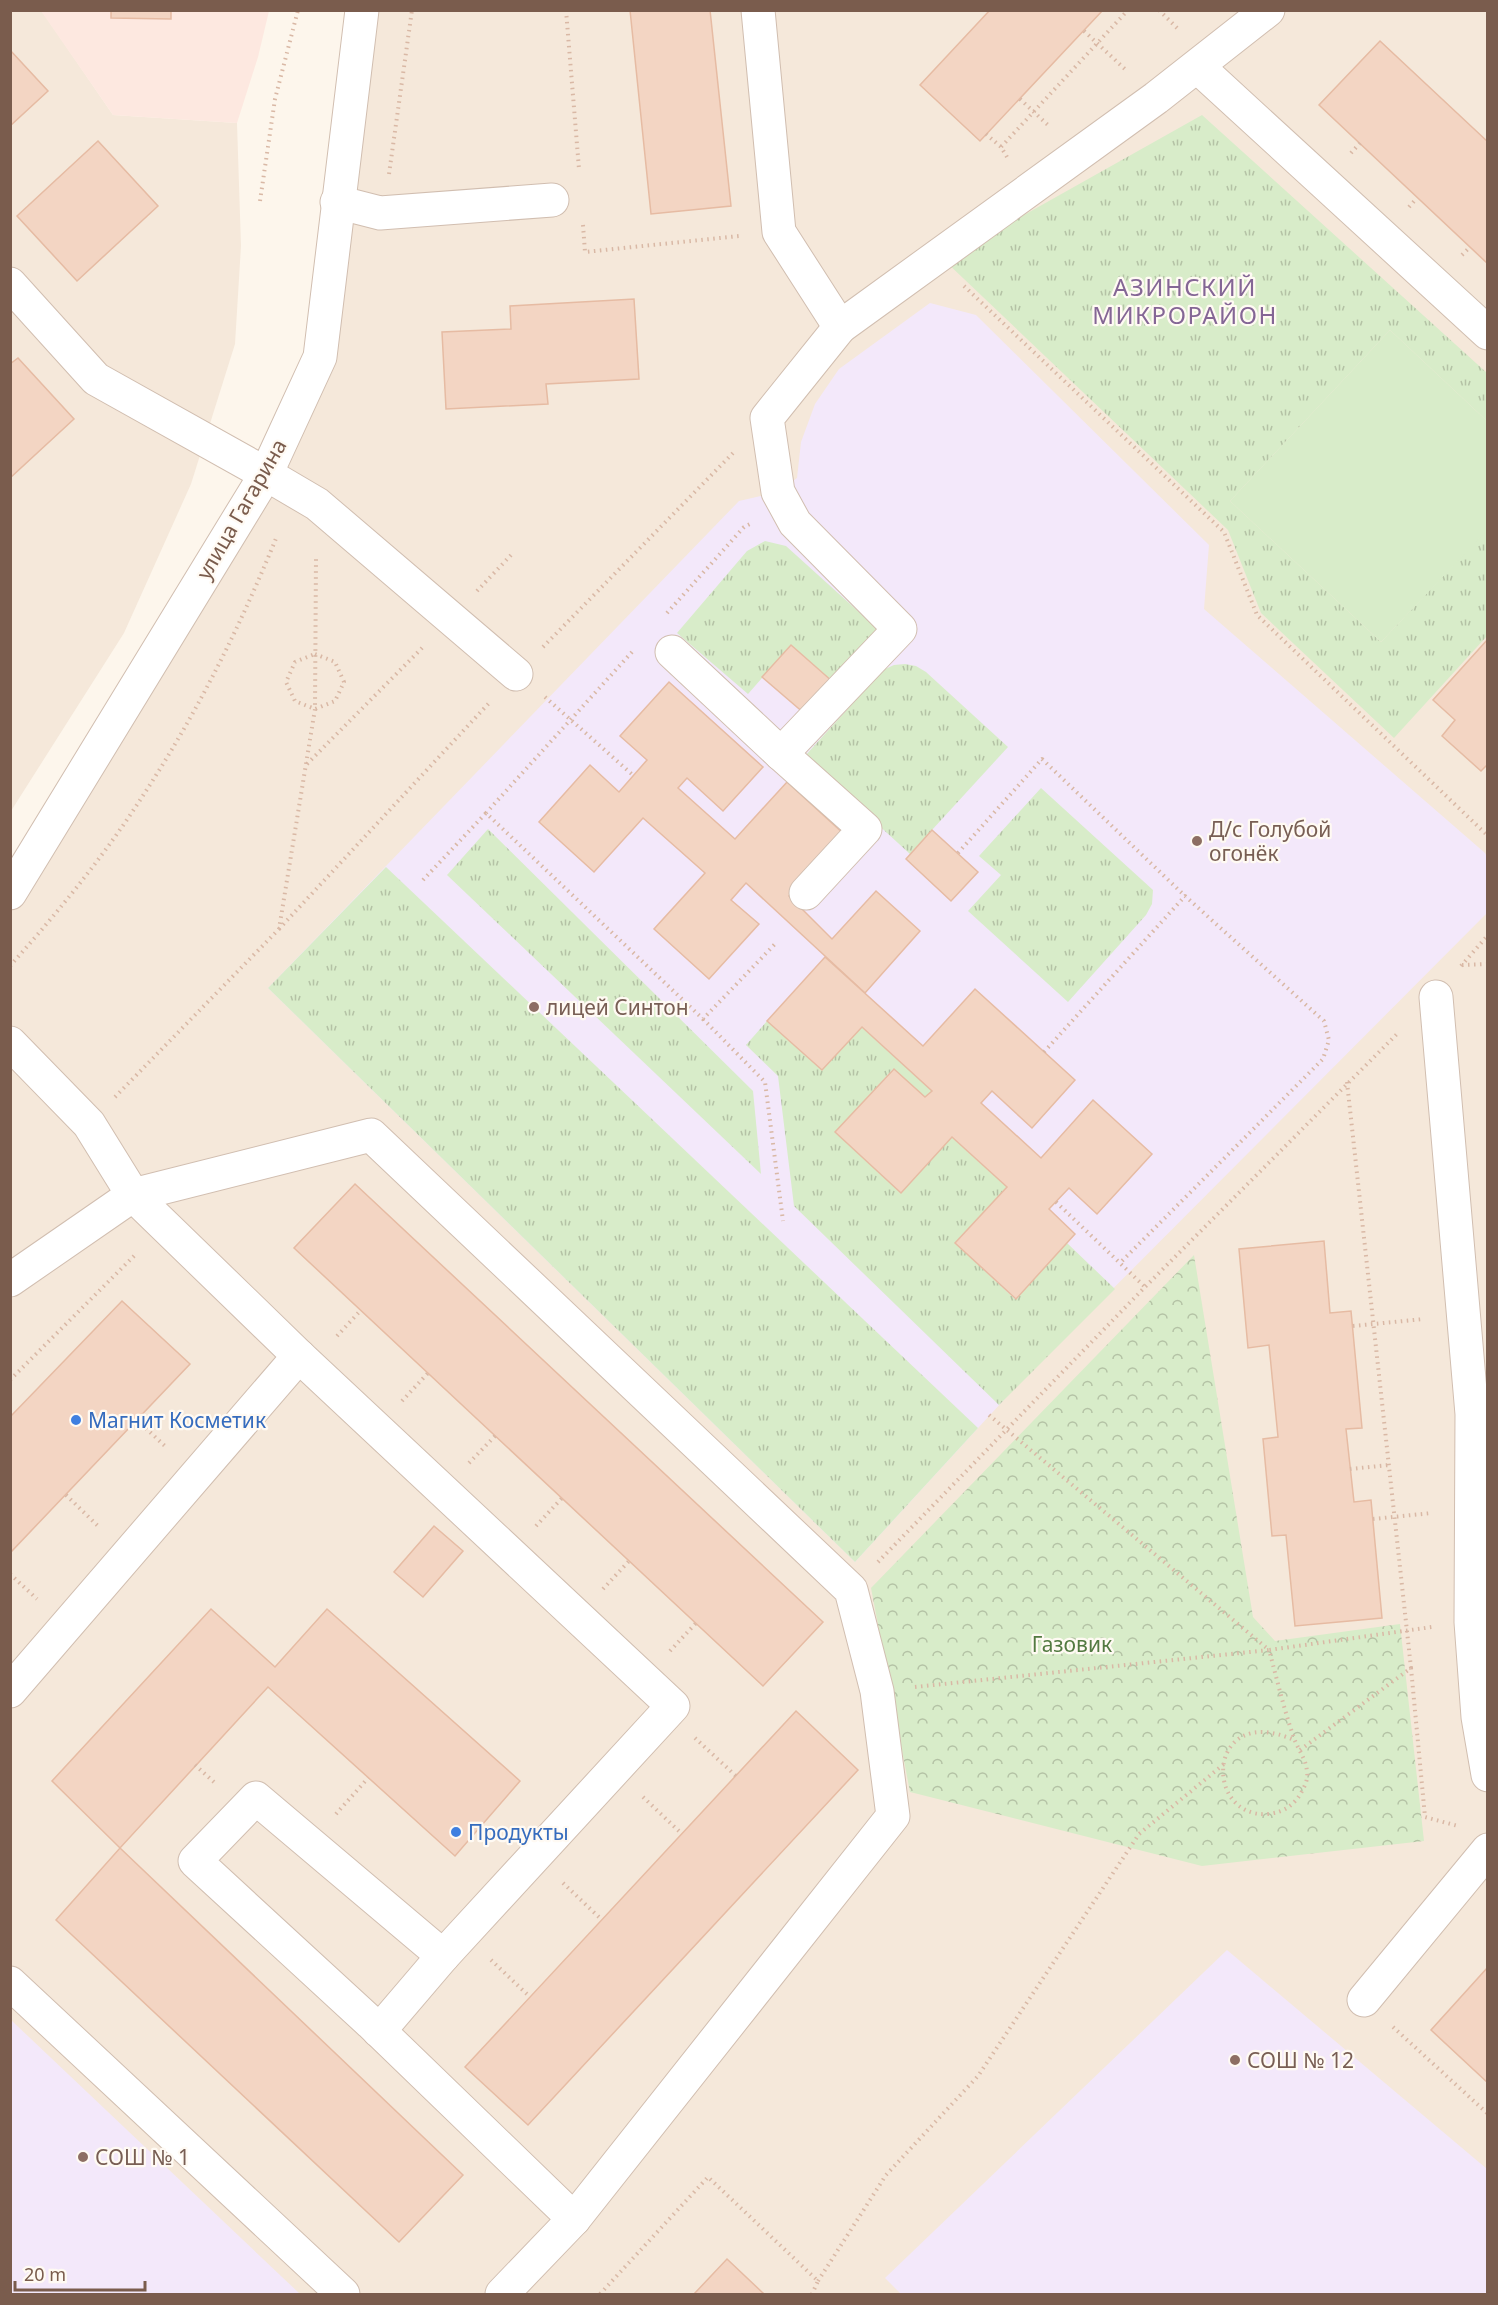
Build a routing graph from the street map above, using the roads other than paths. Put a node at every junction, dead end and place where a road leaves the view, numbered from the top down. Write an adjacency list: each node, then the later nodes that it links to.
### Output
1 (362, 10): 6 (street, улица Гагарина)
2 (758, 10): 8 (street)
3 (1268, 10): 4 (street)
4 (1198, 67): 8 (street); 9 (street)
5 (552, 200): 6 (street)
6 (337, 202): 10 (street, улица Гагарина)
7 (10, 284): 10 (street)
8 (840, 327): 13 (street)
9 (1488, 333)
10 (266, 474): 12 (street); 14 (street, улица Гагарина)
11 (672, 652): 13 (street)
12 (516, 674)
13 (781, 754): 15 (street)
14 (10, 893)
15 (806, 893)
16 (1436, 997): 21 (street)
17 (10, 1043): 18 (street)
18 (133, 1196): 19 (street); 20 (street); 30 (street)
19 (10, 1280)
20 (299, 1356): 22 (street); 26 (street)
21 (1480, 1413): 23 (street)
22 (10, 1691)
23 (1483, 1716): 24 (street)
24 (1488, 1774)
25 (1477, 1839): 28 (street)
26 (453, 1945): 29 (street); 29 (street)
27 (10, 1983): 31 (street)
28 (1364, 2000)
29 (379, 2031): 30 (street)
30 (574, 2219): 32 (street)
31 (344, 2295)
32 (502, 2295)

